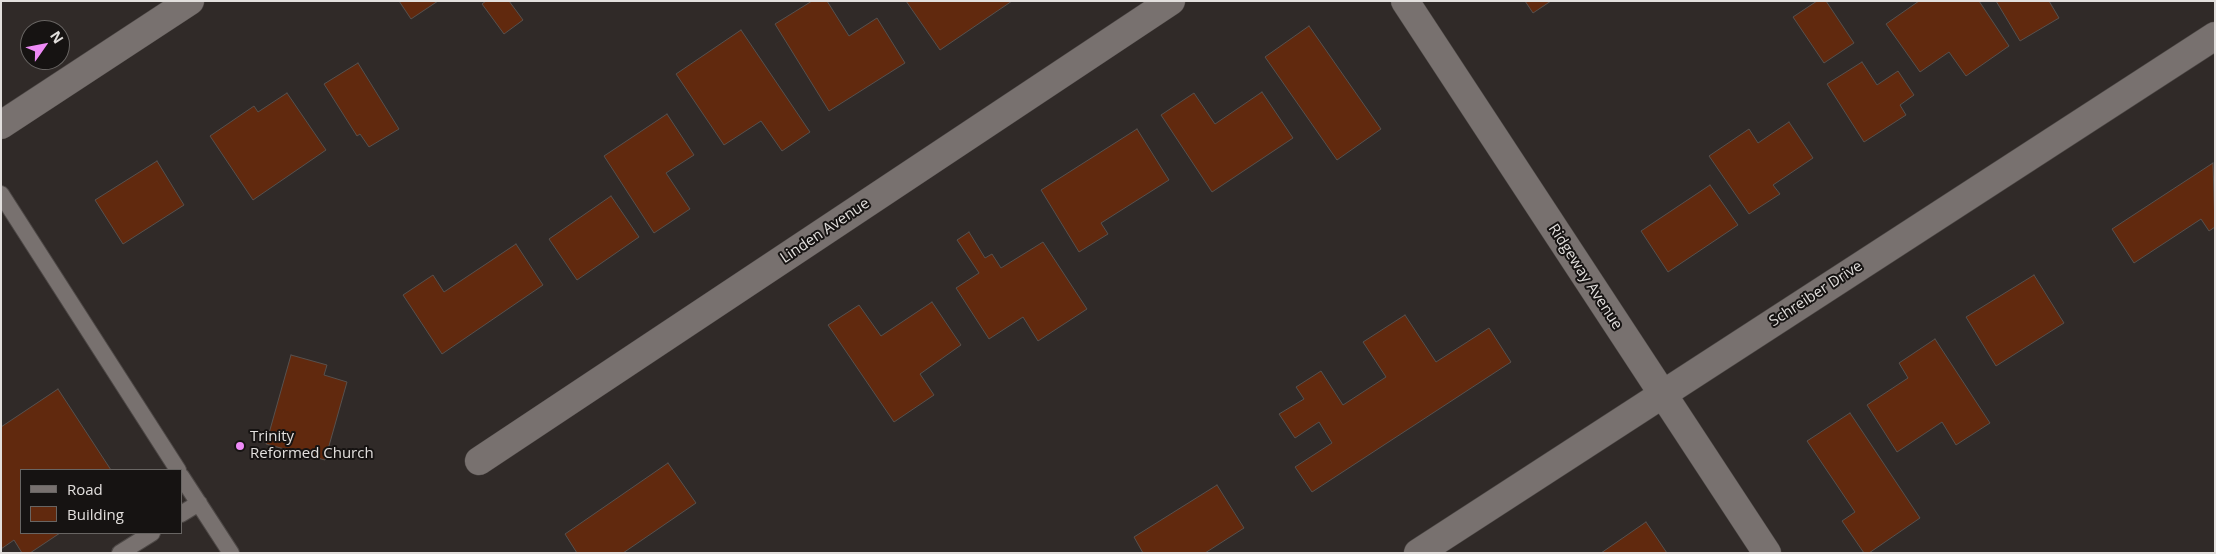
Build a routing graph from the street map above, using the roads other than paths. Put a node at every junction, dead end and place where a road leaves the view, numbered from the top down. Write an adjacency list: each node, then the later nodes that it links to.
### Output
1 (190, 1): 5 (street)
2 (1171, 1): 8 (street, Linden Avenue)
3 (1405, 1): 7 (street, Ridgeway Avenue)
4 (2215, 36): 7 (street, Schreiber Drive)
5 (1, 125)
6 (1, 194): 9 (lane)
7 (1661, 393): 16 (street, Schreiber Drive); 17 (street, Ridgeway Avenue)
8 (479, 461)
9 (177, 469)
10 (182, 478): 11 (lane)
11 (199, 503): 12 (lane); 15 (lane)
12 (182, 513)
13 (150, 534): 14 (lane)
14 (123, 552)
15 (231, 553)
16 (1418, 553)
17 (1767, 553)

